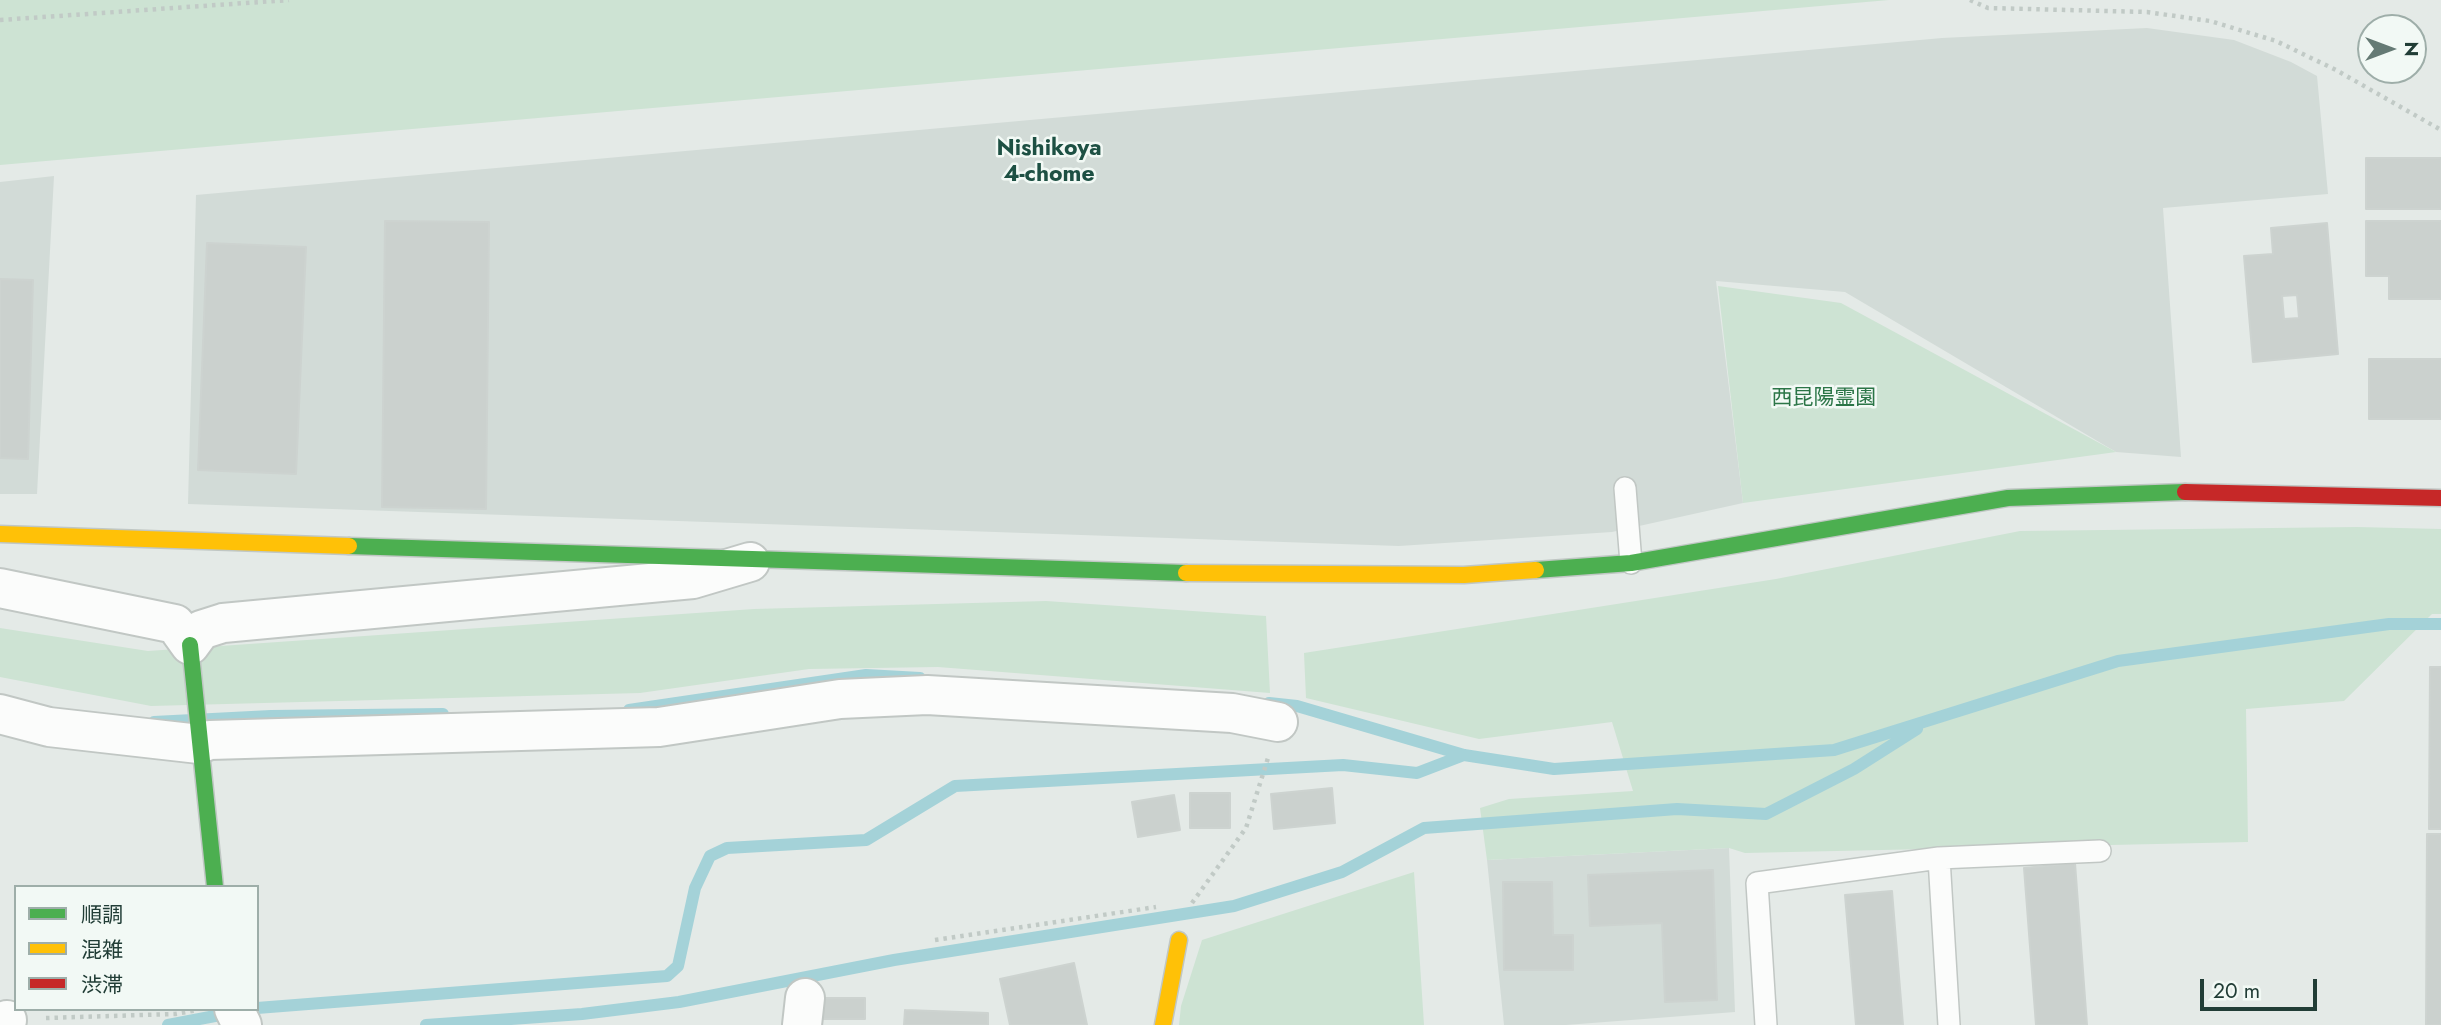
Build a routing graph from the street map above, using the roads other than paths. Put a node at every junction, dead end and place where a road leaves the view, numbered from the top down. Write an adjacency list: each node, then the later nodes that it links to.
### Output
1 (1625, 488): 5 (lane)
2 (2441, 498): 5 (street)
3 (0, 534): 4 (street)
4 (760, 560): 5 (street); 7 (street)
5 (1631, 563)
6 (0, 588): 7 (street)
7 (190, 646): 10 (street)
8 (0, 714): 10 (street)
9 (1273, 739): 10 (street)
10 (199, 741): 13 (street)
11 (2100, 851): 12 (lane)
12 (1939, 858): 16 (lane); 17 (lane)
13 (215, 885)
14 (1180, 940): 15 (street)
15 (1163, 1025)
16 (1766, 1025)
17 (1949, 1025)

